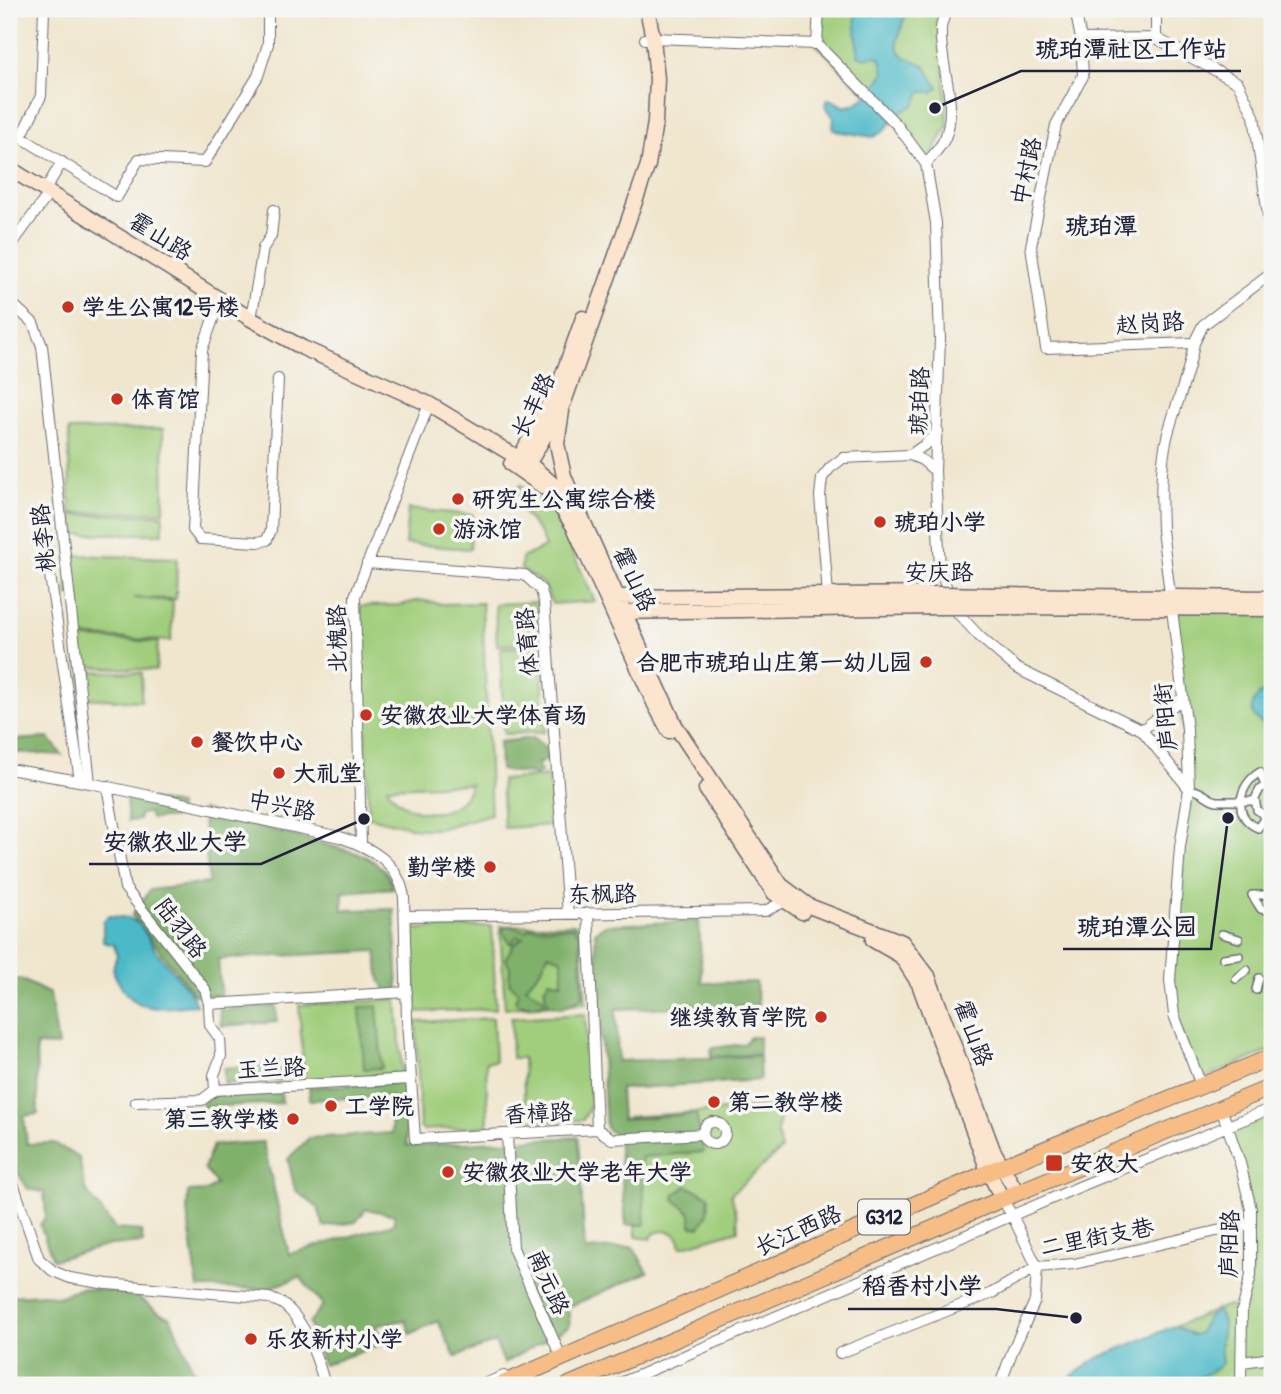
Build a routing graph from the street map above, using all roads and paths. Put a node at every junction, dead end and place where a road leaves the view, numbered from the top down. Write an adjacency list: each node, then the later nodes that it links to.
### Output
1 (44, 9): 13 (street)
2 (268, 9): 13 (street)
3 (639, 9): 9 (main road, 长丰路)
4 (647, 9): 9 (main road, 长丰路)
5 (819, 9): 12 (street)
6 (947, 9): 14 (street)
7 (1075, 9): 11 (street, 中村路)
8 (1156, 9): 10 (street)
9 (649, 38): 12 (street); 28 (main road, 长丰路); 32 (main road, 长丰路)
10 (1156, 38): 11 (street); 19 (street)
11 (1082, 39): 26 (street, 中村路)
12 (817, 44): 14 (street, 琥珀路)
13 (62, 162): 17 (street)
14 (926, 164): 30 (street, 琥珀路)
15 (9, 168): 17 (main road, 霍山路)
16 (9, 177): 17 (main road, 霍山路)
17 (45, 195): 20 (street); 23 (main road, 霍山路); 24 (main road, 霍山路)
18 (274, 210): 24 (street)
19 (1272, 244)
20 (9, 246)
21 (1272, 273): 25 (street, 赵岗路)
22 (9, 302): 48 (street, 桃李路)
23 (218, 305): 27 (street); 29 (main road, 霍山路)
24 (251, 318): 29 (main road, 霍山路)
25 (1194, 343): 26 (street, 赵岗路); 41 (street, 庐阳街)
26 (1046, 348)
27 (278, 379)
28 (564, 402): 32 (main road, 长丰路); 34 (main road)
29 (427, 408): 32 (main road, 霍山路); 35 (street, 北槐路)
30 (938, 431): 31 (street); 33 (street, 琥珀路)
31 (910, 455): 33 (street); 37 (street)
32 (519, 462): 34 (main road, 霍山路); 38 (main road, 霍山路)
33 (935, 471): 45 (street, 琥珀路)
34 (580, 514): 38 (main road, 霍山路)
35 (368, 563): 56 (street, 北槐路); 61 (street, 体育路)
36 (50, 575): 48 (street)
37 (828, 595): 38 (main road, 安庆路); 40 (main road, 安庆路)
38 (612, 597): 43 (main road, 霍山路)
39 (1272, 598): 41 (main road, 安庆路)
40 (939, 601): 41 (main road, 安庆路, bridge); 43 (main road, 安庆路)
41 (1172, 603): 42 (main road, 安庆路); 44 (street, 庐阳街)
42 (1272, 609)
43 (619, 612): 58 (main road, 霍山路)
44 (1183, 698): 45 (street); 51 (street, 庐阳街)
45 (1142, 730): 51 (street)
46 (9, 769): 48 (street, 中兴路)
47 (1248, 780): 50 (street); 50 (street); 52 (street)
48 (85, 782): 49 (street, 中兴路)
49 (107, 786): 56 (street, 中兴路); 72 (street, 陆羽路)
50 (1265, 787): 53 (street)
51 (1189, 789): 52 (street); 76 (street, 庐阳街)
52 (1241, 800): 53 (street); 55 (street)
53 (1255, 800): 54 (street)
54 (1266, 817): 55 (street); 55 (street); 57 (street)
55 (1247, 821)
56 (361, 844): 62 (street, 中兴路)
57 (1271, 895): 60 (street)
58 (791, 899): 59 (street, 东枫路); 87 (main road, 霍山路)
59 (588, 913): 61 (street, 东枫路); 83 (street)
60 (1271, 913)
61 (568, 914): 62 (street, 东枫路)
62 (405, 916): 71 (street, 中兴路)
63 (1222, 934): 64 (street)
64 (1239, 939)
65 (1239, 956): 66 (street)
66 (1223, 958)
67 (1247, 970): 69 (street)
68 (1259, 978): 70 (street)
69 (1236, 979)
70 (1256, 990)
71 (407, 992): 72 (street); 75 (street, 中兴路)
72 (209, 1004): 78 (street, 陆羽路)
73 (1272, 1050): 76 (street)
74 (1272, 1057): 76 (highway, 长江西路 / G312)
75 (411, 1079): 78 (street, 玉兰路); 86 (street, 中兴路)
76 (1200, 1083): 87 (highway, 长江西路 / G312)
77 (1272, 1087): 80 (highway, G312)
78 (215, 1090): 79 (street, 玉兰路)
79 (136, 1102)
80 (1222, 1108): 82 (street, 庐阳路); 89 (highway, G312)
81 (1272, 1108): 82 (street)
82 (1228, 1127): 90 (street); 91 (street, 庐阳路)
83 (597, 1129): 84 (street, 香樟路); 85 (street, 香樟路)
84 (507, 1134): 86 (street, 香樟路); 94 (street, 南元路)
85 (703, 1134)
86 (415, 1139)
87 (995, 1167): 89 (main road, 霍山路); 94 (highway, 长江西路 / G312)
88 (9, 1172): 97 (street)
89 (1010, 1196): 90 (street); 100 (highway, G312)
90 (1012, 1215): 92 (street); 101 (street)
91 (1251, 1223): 92 (street, 二里街支巷); 96 (street, 庐阳路)
92 (1037, 1268): 93 (street, 二里街支巷); 102 (street)
93 (840, 1353)
94 (561, 1355): 98 (street); 99 (highway, 长江西路 / G312)
95 (1272, 1358): 96 (street)
96 (1242, 1362): 103 (street, 庐阳路)
97 (325, 1385)
98 (482, 1385)
99 (499, 1385)
100 (569, 1385)
101 (616, 1385)
102 (1000, 1385)
103 (1241, 1385)

